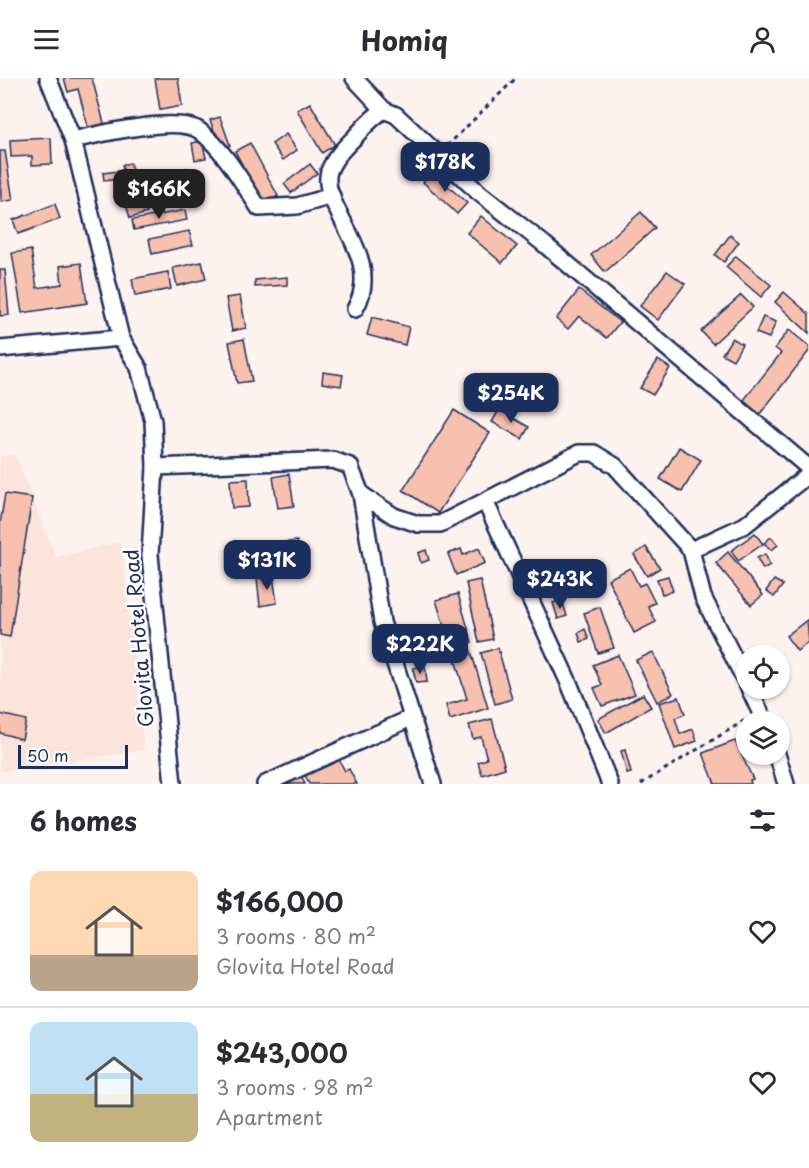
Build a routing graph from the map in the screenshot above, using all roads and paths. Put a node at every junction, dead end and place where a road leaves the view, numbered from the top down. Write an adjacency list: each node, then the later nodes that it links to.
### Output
1 (48, 78): 5 (street, Glovita Hotel Road)
2 (354, 78): 4 (street)
3 (516, 78): 6 (path)
4 (384, 110): 6 (street); 7 (street)
5 (73, 140): 7 (street); 9 (street, Glovita Hotel Road)
6 (439, 155): 12 (street)
7 (332, 196): 8 (street)
8 (355, 309)
9 (121, 338): 10 (street); 11 (street, Glovita Hotel Road)
10 (0, 350)
11 (155, 467): 14 (street); 21 (street, Glovita Hotel Road)
12 (809, 468)
13 (809, 474): 16 (street)
14 (361, 494): 15 (street); 18 (street)
15 (485, 501): 16 (street); 24 (street)
16 (691, 550): 17 (street)
17 (736, 662)
18 (411, 718): 22 (street); 23 (street)
19 (736, 731): 25 (path)
20 (780, 765): 26 (street)
21 (173, 784)
22 (265, 784)
23 (433, 784)
24 (610, 784)
25 (641, 784)
26 (786, 784)

